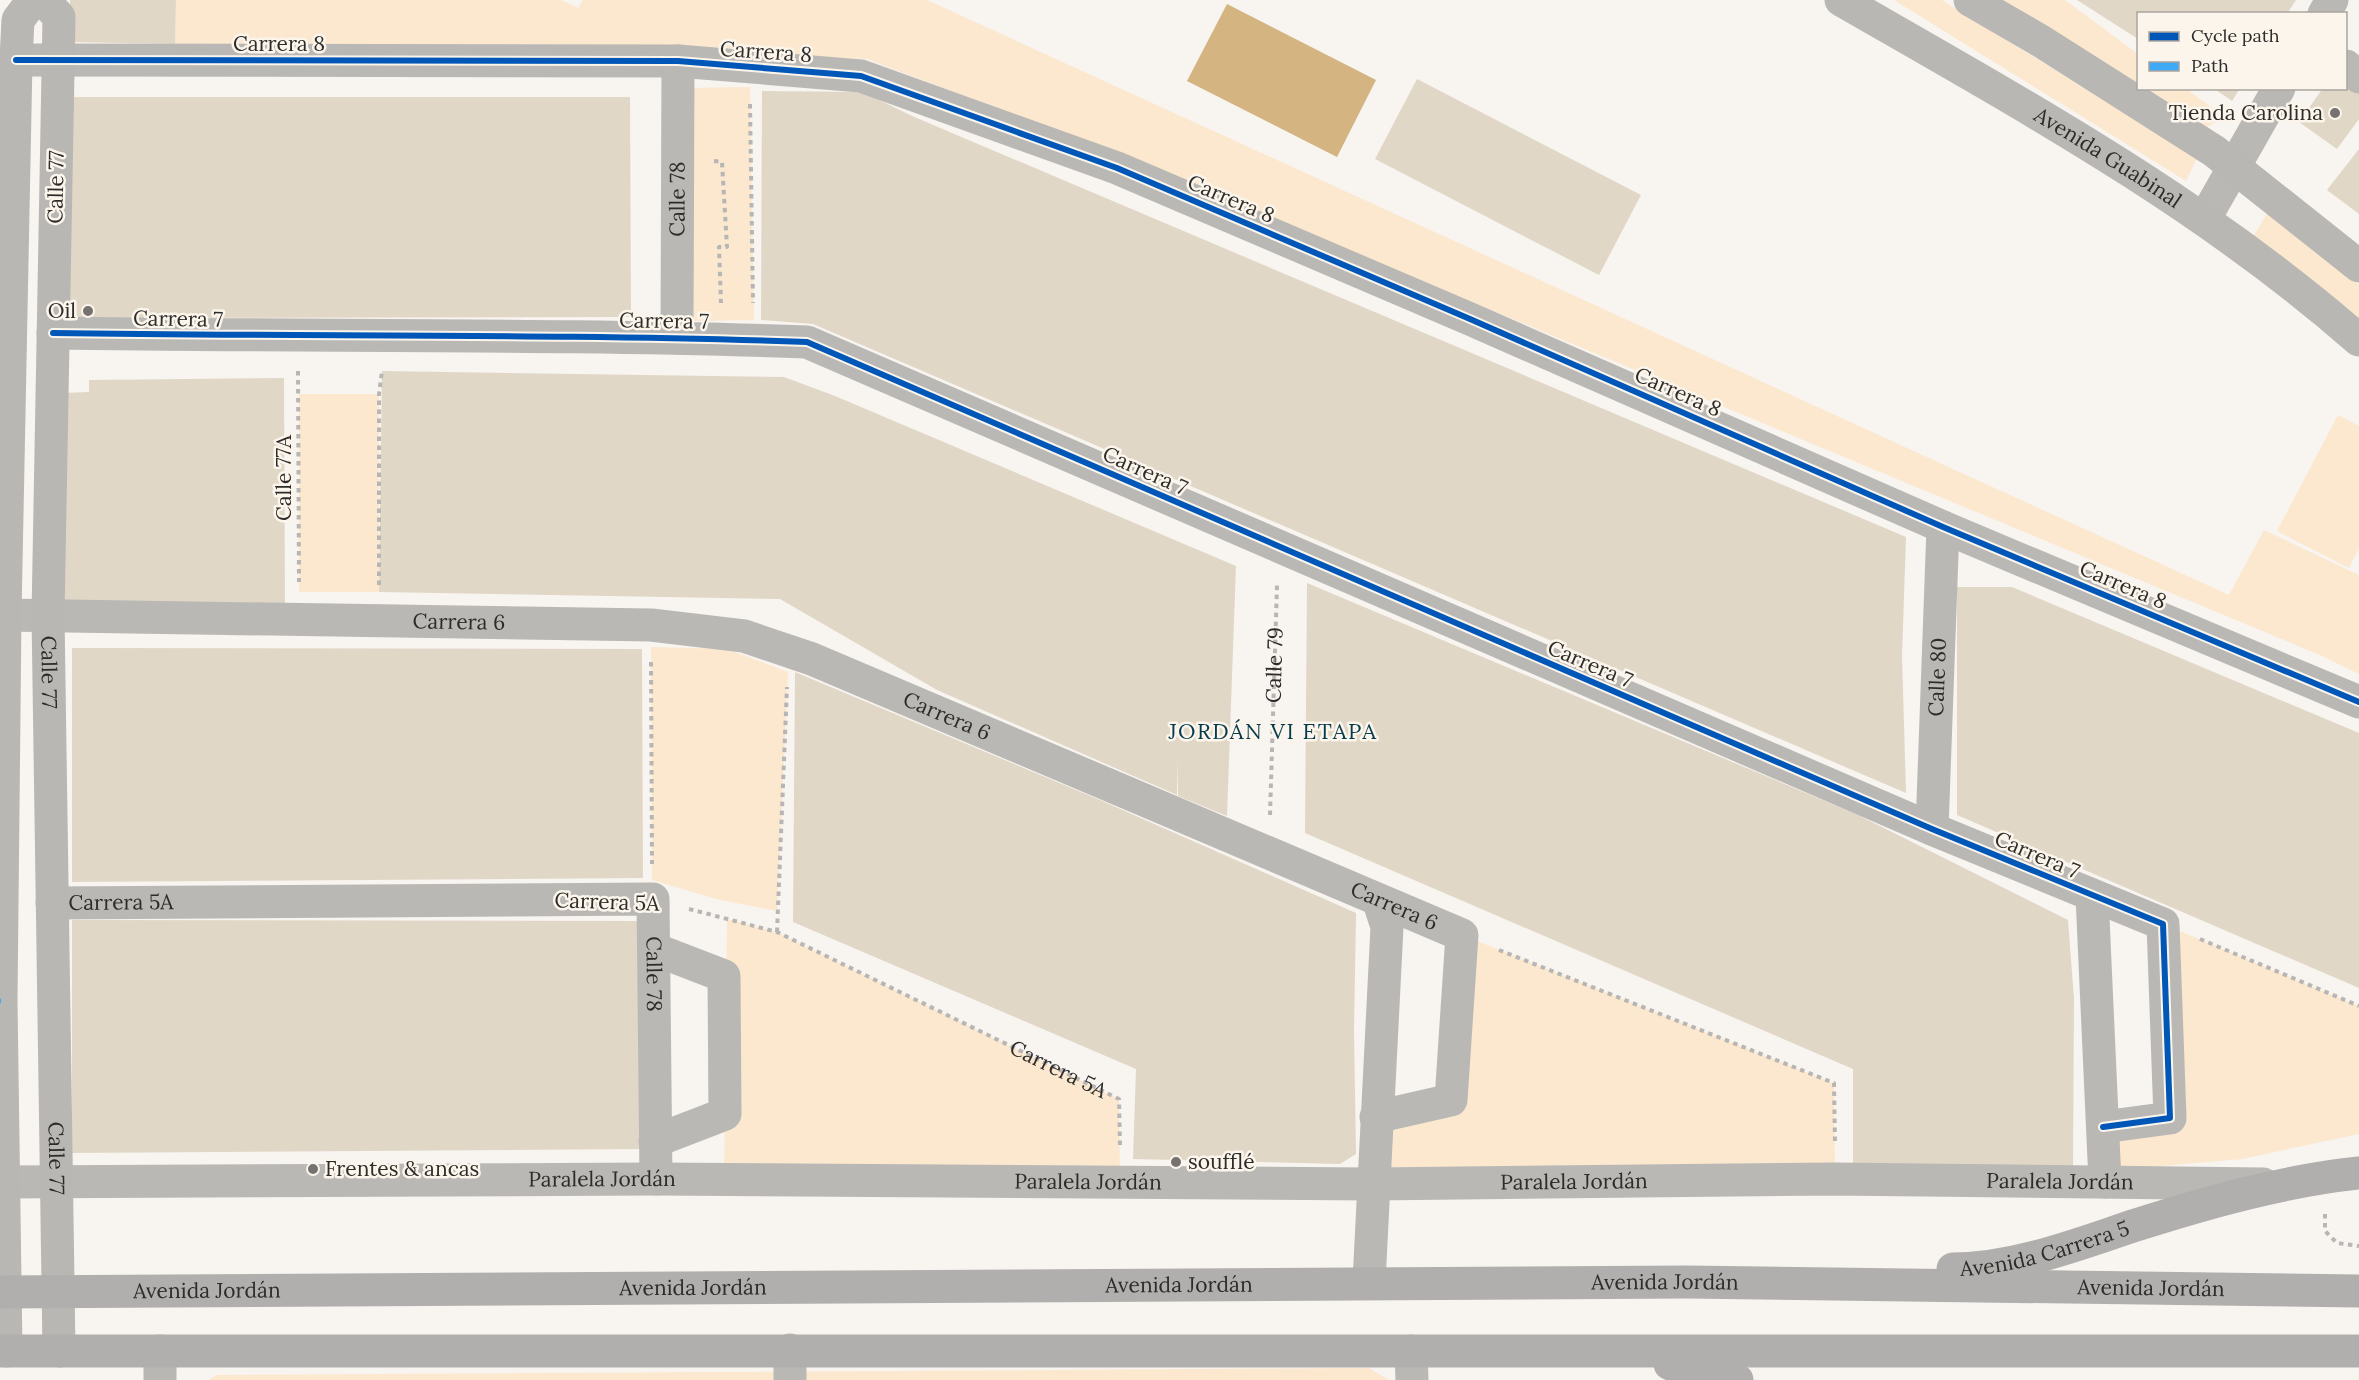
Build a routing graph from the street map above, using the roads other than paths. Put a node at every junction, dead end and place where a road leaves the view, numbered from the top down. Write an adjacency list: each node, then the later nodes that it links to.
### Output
1 (33, 0): 5 (street, Calle 77)
2 (44, 0): 6 (street, Calle 77)
3 (1840, 0): 12 (street, Avenida Guabinal)
4 (1970, 0): 11 (street)
5 (16, 60): 6 (street, Carrera 8); 18 (street, Calle 77)
6 (58, 61): 7 (street, Carrera 8); 14 (street, Calle 77)
7 (678, 61): 15 (street, Calle 78); 17 (street, Carrera 8)
8 (2347, 67): 9 (street)
9 (2359, 77)
10 (2278, 90): 11 (street)
11 (2235, 166): 12 (street); 13 (street)
12 (2205, 218): 16 (street, Avenida Guabinal)
13 (2359, 266)
14 (53, 333): 15 (street, Carrera 7); 19 (street, Calle 77)
15 (677, 337): 21 (street, Carrera 7)
16 (2359, 340)
17 (1943, 527): 20 (street, Carrera 8); 21 (street, Calle 80)
18 (5, 615): 19 (street, Carrera 6); 27 (street, Calle 77)
19 (48, 615): 24 (street, Carrera 6); 25 (street, Calle 77)
20 (2359, 702)
21 (1932, 829): 22 (street, Carrera 7)
22 (2092, 896): 29 (street); 29 (street, Carrera 7)
23 (653, 900): 25 (street, Carrera 5A); 26 (street, Calle 78)
24 (1379, 902): 28 (street); 28 (street, Carrera 6)
25 (52, 903): 34 (street, Calle 77)
26 (654, 949): 30 (street, Calle 78); 30 (street)
27 (1, 1001): 33 (street, Calle 77)
28 (1376, 1117): 36 (street)
29 (2103, 1127): 35 (street)
30 (655, 1141): 32 (street, Calle 78)
31 (2359, 1173): 37 (main road, Avenida Carrera 5)
32 (656, 1179): 34 (street, Paralela Jordán); 36 (street, Paralela Jordán)
33 (1, 1182): 34 (street, Paralela Jordán); 42 (street, Calle 77)
34 (55, 1182): 40 (street, Calle 77)
35 (2105, 1182): 36 (street, Paralela Jordán); 37 (street, Paralela Jordán)
36 (1372, 1184): 38 (street)
37 (2283, 1184): 39 (main road, Avenida Carrera 5)
38 (1369, 1282): 39 (main road, Avenida Jordán); 40 (main road, Avenida Jordán)
39 (1688, 1282): 41 (main road, Avenida Jordán)
40 (58, 1291): 42 (main road, Avenida Jordán); 44 (street, Calle 77)
41 (2359, 1291)
42 (3, 1292): 43 (street, Calle 77)
43 (3, 1351): 44 (main road)
44 (59, 1351): 47 (main road)
45 (1570, 1351): 46 (main road); 49 (main road); 50 (main road)
46 (2359, 1351)
47 (160, 1365): 48 (main road)
48 (790, 1365): 49 (main road)
49 (1411, 1365)
50 (1737, 1380)

